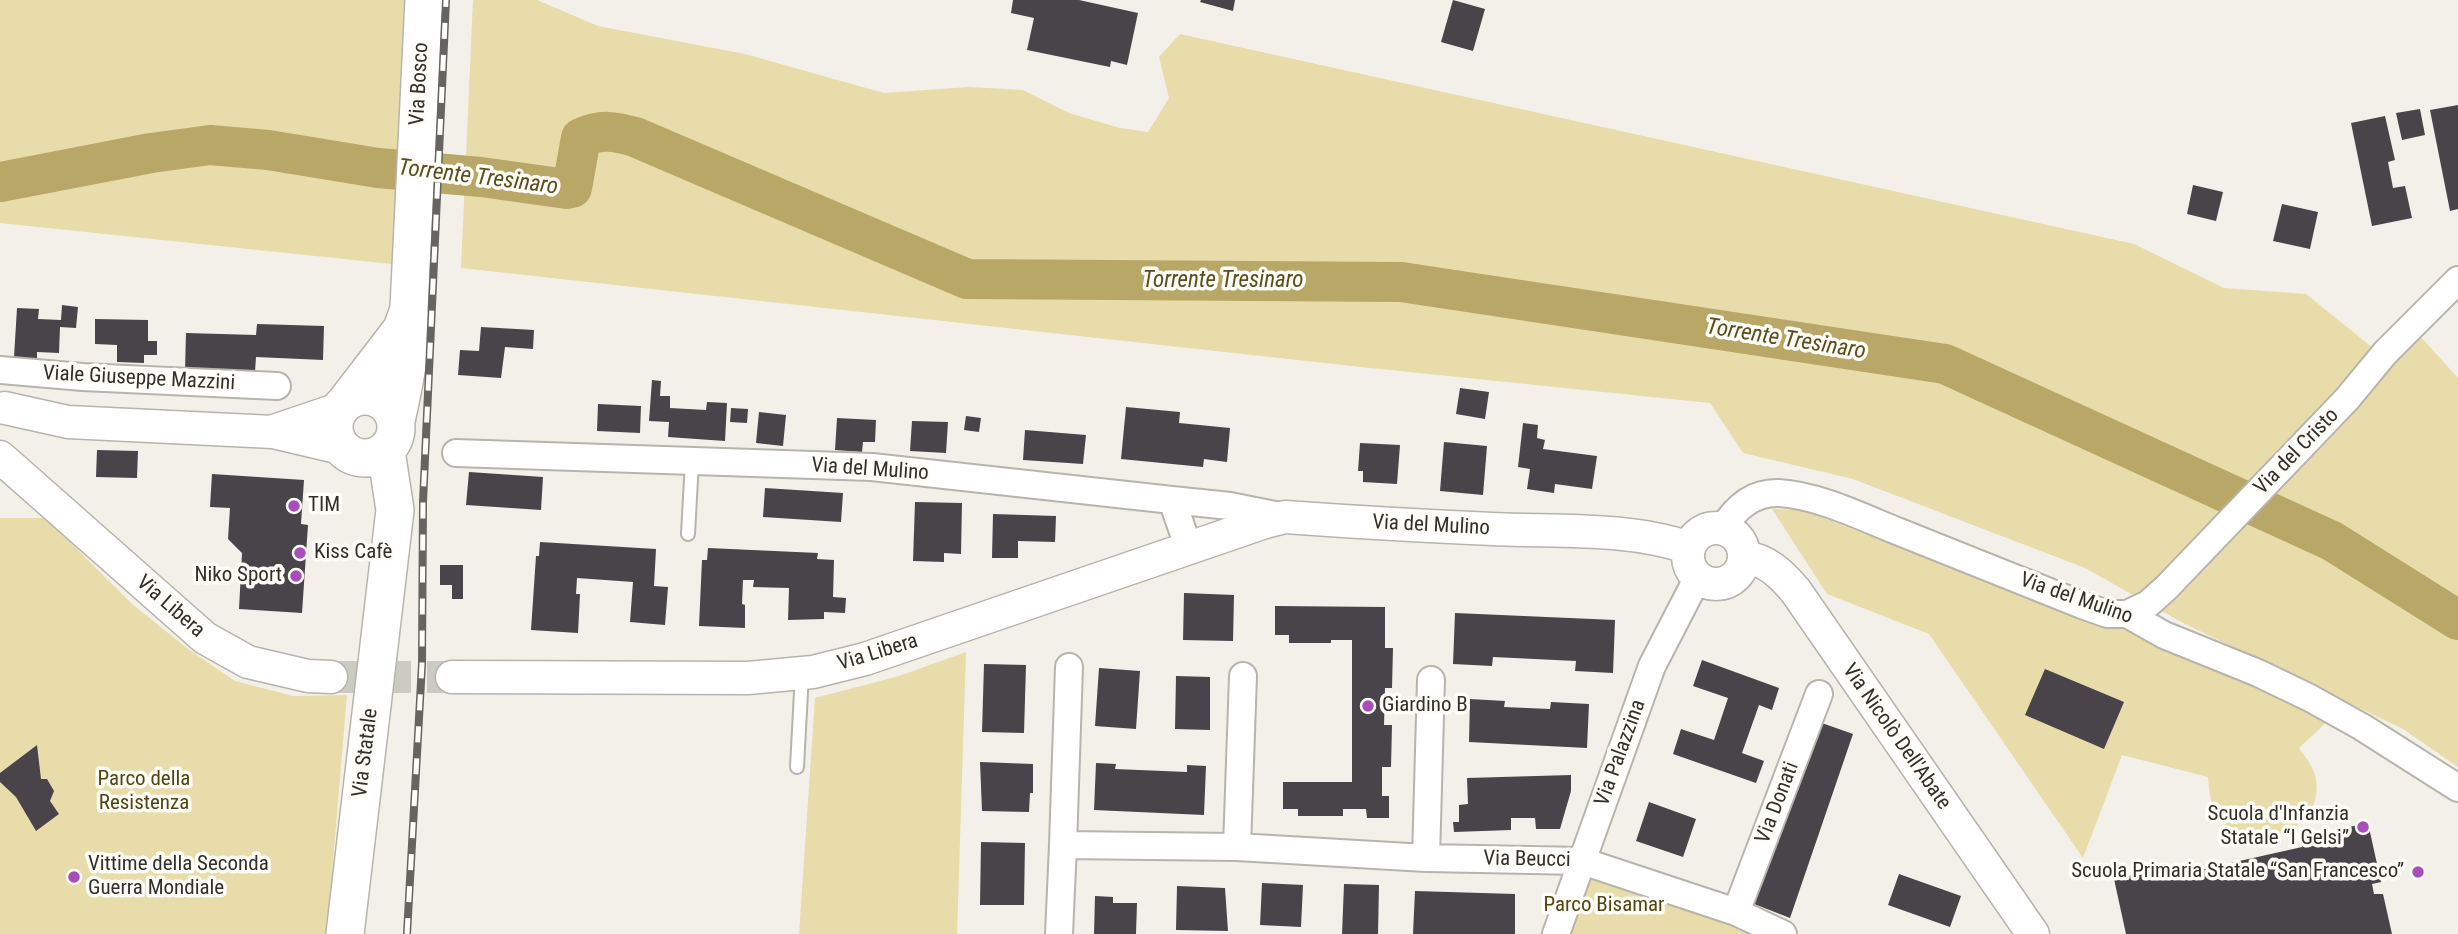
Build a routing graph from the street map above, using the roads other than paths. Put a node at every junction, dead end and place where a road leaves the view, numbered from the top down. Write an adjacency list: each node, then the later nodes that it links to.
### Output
1 (423, 13): 3 (main road, Via Bosco)
2 (2458, 280): 21 (street, Via del Cristo)
3 (410, 301): 6 (main road); 9 (main road, Via Statale)
4 (0, 370): 5 (street, Viale Giuseppe Mazzini)
5 (277, 386)
6 (343, 406): 8 (street, Viale Giuseppe Mazzini); 9 (main road); 10 (main road, Via Statale)
7 (5, 431): 8 (street, Viale Giuseppe Mazzini); 25 (street, Via Libera)
8 (273, 432): 10 (street, Viale Giuseppe Mazzini)
9 (391, 436): 10 (main road); 20 (main road, Via Statale)
10 (345, 451): 20 (main road, Via Statale)
11 (456, 453): 12 (street, Via del Mulino)
12 (692, 461): 13 (street, Via del Mulino); 16 (lane)
13 (1172, 500): 14 (street, Via del Mulino); 17 (street)
14 (1285, 517): 17 (street, Via Libera); 19 (street, Via del Mulino)
15 (1723, 528): 18 (street); 19 (street); 21 (street, Via del Mulino)
16 (688, 534)
17 (1189, 549): 23 (street, Via Libera)
18 (1745, 556): 19 (street); 40 (street, Via Nicolò Dell'Abate)
19 (1693, 563): 34 (street, Via Palazzina)
20 (389, 572): 36 (main road, Via Statale)
21 (2127, 614): 30 (street, Via del Mulino)
22 (1069, 667): 31 (street)
23 (802, 672): 26 (street, Via Libera); 29 (lane)
24 (1243, 676): 32 (street)
25 (331, 677)
26 (452, 677)
27 (1431, 680): 33 (street)
28 (1819, 694): 35 (street, Via Donati)
29 (797, 767)
30 (2458, 788)
31 (1063, 845): 32 (street, Via Beucci); 37 (street)
32 (1237, 847): 33 (street, Via Beucci)
33 (1426, 858): 34 (street, Via Beucci)
34 (1582, 861): 35 (street, Via Beucci); 38 (street, Via Palazzina)
35 (1736, 912): 39 (street, Via Beucci)
36 (345, 934)
37 (1059, 934)
38 (1556, 934)
39 (1783, 934)
40 (2033, 934)

